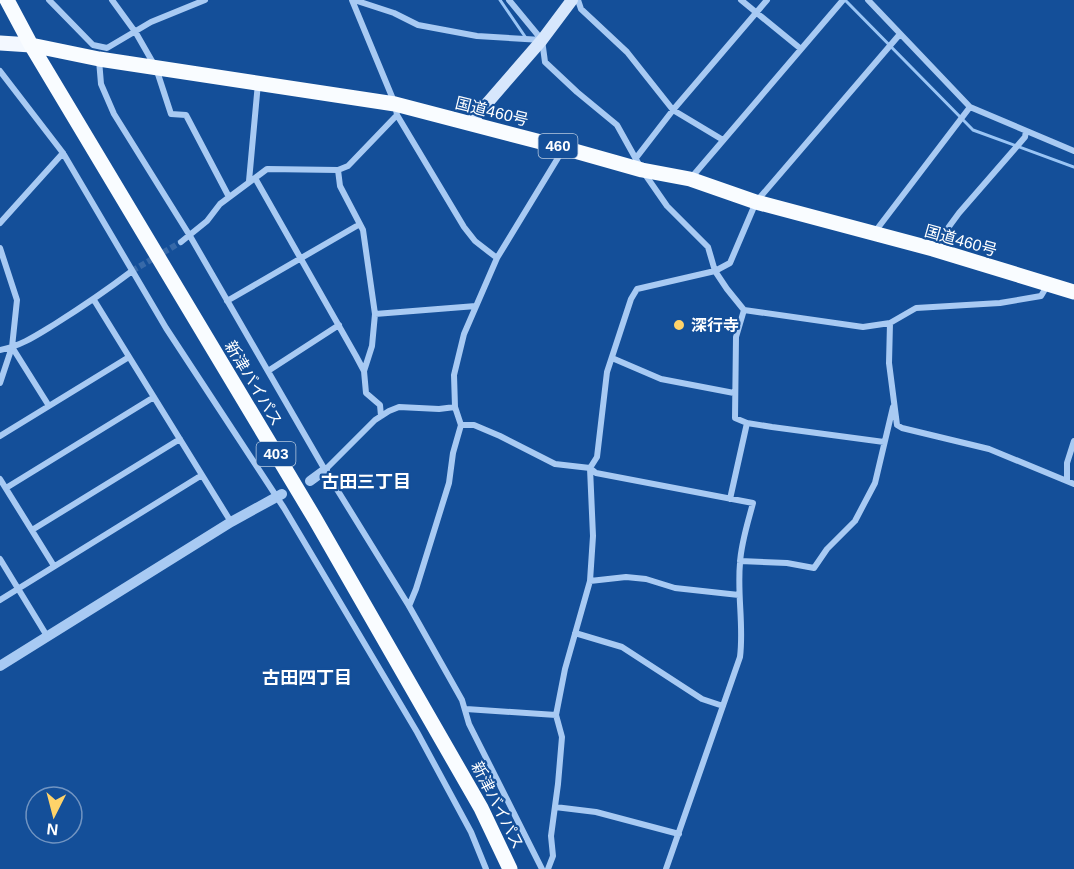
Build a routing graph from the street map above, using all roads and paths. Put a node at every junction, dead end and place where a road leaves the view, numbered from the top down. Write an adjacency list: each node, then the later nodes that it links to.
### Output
1 (7, 0): 18 (highway, 403)
2 (112, 0): 14 (street)
3 (205, 0): 14 (street)
4 (353, 0): 16 (street); 25 (street)
5 (509, 0): 16 (street)
6 (572, 0): 16 (main road)
7 (578, 0): 26 (street)
8 (741, 0): 13 (street)
9 (767, 0): 13 (street)
10 (843, 0): 19 (street)
11 (868, 0): 15 (street)
12 (51, 1): 14 (street)
13 (757, 12): 19 (street); 26 (street)
14 (136, 33): 21 (street)
15 (900, 34): 24 (street); 38 (street)
16 (542, 40): 27 (main road); 33 (street)
17 (0, 43): 18 (main road)
18 (31, 45): 20 (highway, 国道460号 / 460); 107 (highway, 新津バイパス / 403)
19 (801, 49): 29 (street)
20 (99, 59): 21 (highway, 国道460号 / 460); 42 (street)
21 (156, 68): 23 (highway, 国道460号 / 460); 37 (street)
22 (0, 71): 32 (street)
23 (258, 82): 25 (highway, 国道460号 / 460); 36 (street)
24 (970, 107): 28 (street); 41 (street)
25 (396, 110): 27 (highway, 国道460号 / 460); 34 (street); 46 (street)
26 (673, 110): 29 (street); 33 (street)
27 (470, 123): 30 (highway, 国道460号 / 460)
28 (1026, 131): 31 (street); 45 (street)
29 (723, 140): 35 (street)
30 (564, 148): 33 (highway, 国道460号 / 460); 46 (street)
31 (1074, 151)
32 (63, 153): 39 (street); 48 (street)
33 (639, 164): 35 (highway, 国道460号 / 460); 49 (street)
34 (338, 170): 36 (street); 40 (street)
35 (690, 179): 38 (highway, 国道460号 / 460)
36 (252, 180): 37 (street); 47 (street)
37 (229, 197): 42 (street)
38 (756, 202): 41 (highway, 国道460号 / 460); 49 (street)
39 (0, 223)
40 (360, 224): 47 (street); 56 (street)
41 (874, 234): 45 (highway, 国道460号 / 460)
42 (190, 236): 43 (street); 53 (street)
43 (181, 242)
44 (0, 248): 59 (street)
45 (933, 249): 50 (highway, 国道460号 / 460)
46 (497, 258): 54 (street)
47 (301, 259): 53 (street); 58 (street)
48 (132, 271): 52 (street); 86 (street)
49 (715, 271): 55 (street); 62 (street)
50 (1047, 285): 51 (highway, 国道460号 / 460); 57 (street)
51 (1074, 292)
52 (94, 300): 59 (street); 61 (street)
53 (227, 301): 63 (street)
54 (476, 306): 56 (street); 70 (street)
55 (744, 310): 57 (street); 66 (street)
56 (375, 314): 64 (street)
57 (890, 322): 68 (street)
58 (339, 325): 63 (street); 64 (street)
59 (12, 347): 60 (street); 65 (street); 69 (street)
60 (0, 350)
61 (129, 357): 67 (street); 69 (street)
62 (612, 358): 66 (street); 78 (street)
63 (268, 371): 79 (street)
64 (364, 371): 71 (street)
65 (0, 383)
66 (734, 393): 72 (street)
67 (154, 397): 75 (street); 85 (street)
68 (894, 405): 77 (street); 82 (street)
69 (49, 406): 74 (street)
70 (455, 407): 71 (street); 73 (street)
71 (381, 416): 79 (street)
72 (747, 423): 77 (street); 87 (street)
73 (461, 425): 78 (street); 97 (street)
74 (0, 436)
75 (180, 439): 80 (street); 89 (street)
76 (1074, 441): 82 (street)
77 (884, 442): 91 (street)
78 (590, 468): 87 (street); 93 (street)
79 (325, 470): 83 (street); 97 (street)
80 (202, 475): 88 (street); 92 (street)
81 (0, 479): 85 (street)
82 (1067, 480): 84 (street)
83 (310, 481)
84 (1074, 484)
85 (6, 488): 89 (street)
86 (279, 496): 88 (street); 106 (street)
87 (730, 499): 91 (street)
88 (231, 522): 99 (street)
89 (32, 530): 92 (street)
90 (0, 559): 94 (street)
91 (740, 561): 95 (street)
92 (54, 566): 94 (street)
93 (590, 581): 95 (street); 98 (street)
94 (18, 588): 96 (street); 99 (street)
95 (739, 595): 101 (street)
96 (0, 600)
97 (409, 606): 102 (street)
98 (575, 633): 101 (street); 103 (street)
99 (47, 636): 100 (street)
100 (0, 666)
101 (723, 706): 105 (street)
102 (466, 709): 103 (street); 108 (street)
103 (556, 715): 104 (street)
104 (555, 807): 105 (street); 109 (street)
105 (679, 834): 110 (street)
106 (486, 869)
107 (510, 869)
108 (542, 869)
109 (548, 869)
110 (666, 869)

